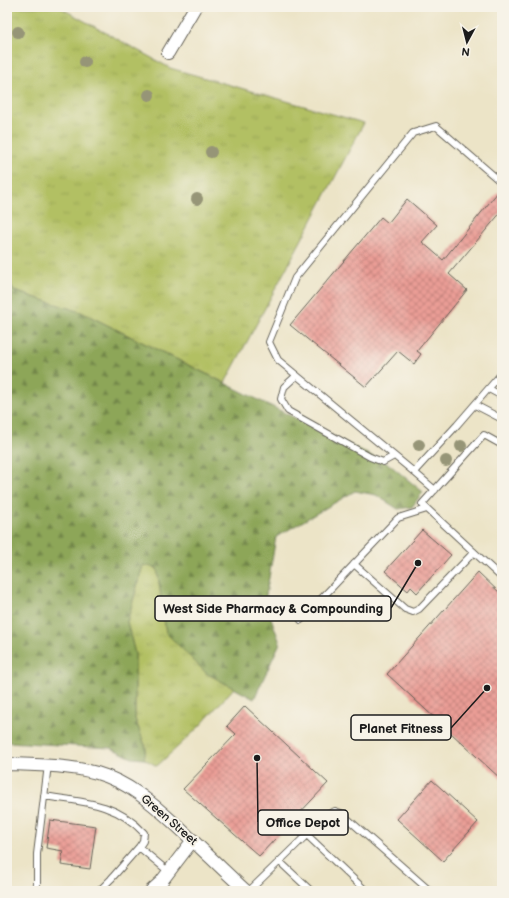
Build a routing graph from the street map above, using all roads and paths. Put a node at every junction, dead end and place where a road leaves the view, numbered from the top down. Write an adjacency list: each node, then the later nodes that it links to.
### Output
1 (194, 7): 2 (street)
2 (168, 53)
3 (502, 183): 5 (lane)
4 (502, 373): 6 (lane)
5 (296, 376): 11 (lane); 11 (lane)
6 (489, 389): 7 (lane); 8 (lane)
7 (502, 396)
8 (475, 405): 9 (lane); 12 (lane)
9 (502, 419)
10 (502, 444): 13 (lane)
11 (394, 456): 12 (lane)
12 (414, 472): 13 (lane)
13 (435, 490): 14 (lane)
14 (424, 506): 15 (lane); 16 (lane)
15 (474, 552): 16 (lane); 17 (lane)
16 (354, 564): 18 (lane)
17 (502, 578)
18 (302, 620)
19 (7, 764): 20 (street, Green Street)
20 (48, 765): 21 (lane); 23 (street, Green Street)
21 (44, 796): 24 (lane); 27 (lane)
22 (306, 835): 25 (lane); 33 (lane); 34 (lane)
23 (193, 840): 26 (street); 30 (street, Green Street)
24 (140, 847): 26 (lane); 28 (lane)
25 (279, 861): 31 (lane); 32 (lane)
26 (169, 872): 29 (street)
27 (36, 891)
28 (99, 891)
29 (152, 891)
30 (246, 891)
31 (249, 891)
32 (311, 891)
33 (366, 891)
34 (430, 891)

